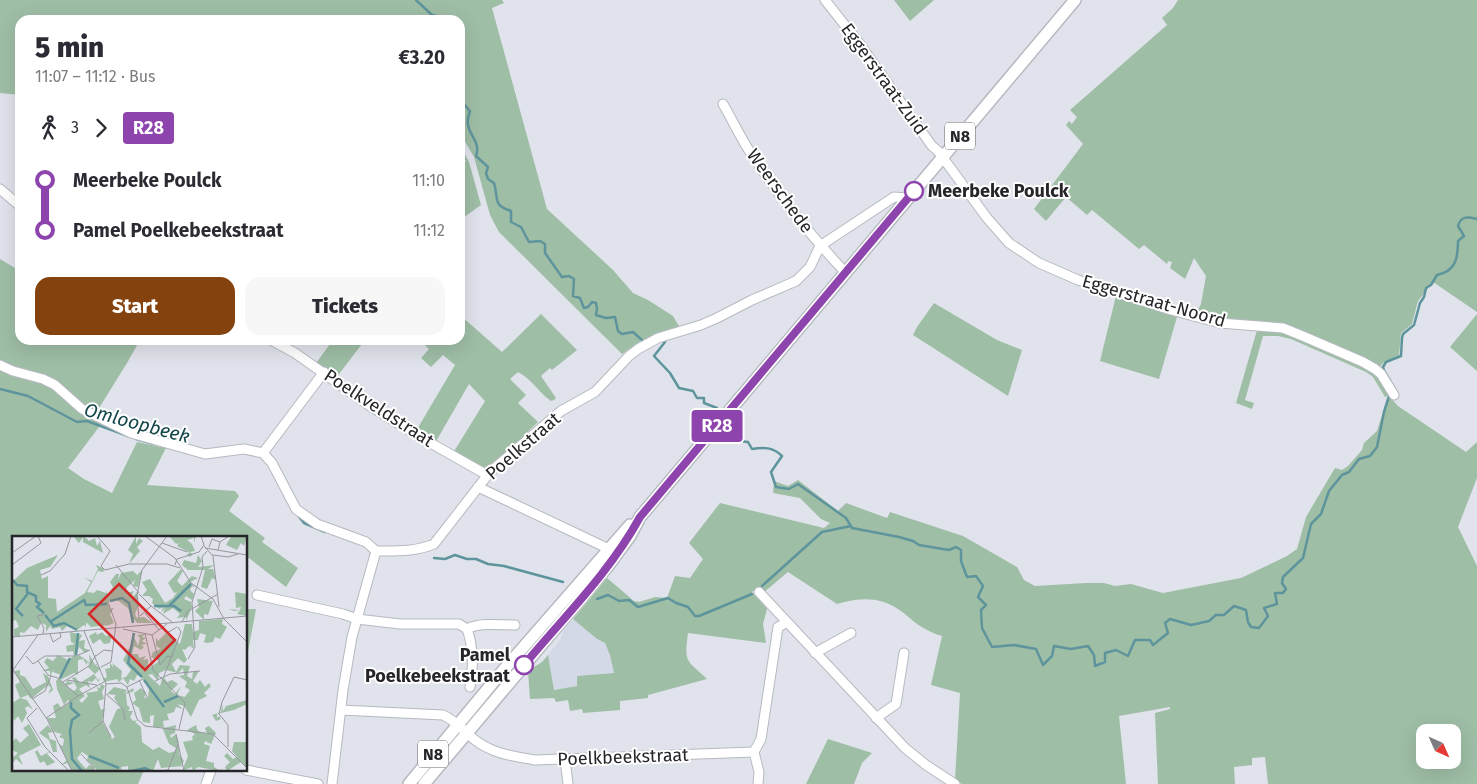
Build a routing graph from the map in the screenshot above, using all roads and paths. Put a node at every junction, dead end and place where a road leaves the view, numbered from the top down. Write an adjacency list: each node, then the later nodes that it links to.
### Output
1 (825, 0): 4 (street, Eggerstraat-Zuid)
2 (1075, 0): 4 (main road, N8)
3 (723, 104): 8 (street, Weerschede)
4 (942, 158): 6 (main road, N8); 13 (street, Eggerstraat-Noord)
5 (0, 188): 7 (street)
6 (908, 198): 8 (street); 9 (main road, N8)
7 (15, 202)
8 (820, 246): 9 (street, Weerschede); 15 (street, Poelkstraat)
9 (845, 272): 17 (main road, N8)
10 (280, 345): 12 (street, Poelkveldstraat)
11 (0, 365): 14 (street)
12 (324, 372): 14 (street); 15 (street, Poelkveldstraat)
13 (1394, 395)
14 (263, 453): 19 (street)
15 (487, 475): 16 (street, Poelkstraat)
16 (478, 487): 18 (street); 19 (street, Poelkstraat)
17 (640, 517): 18 (main road, N8); 33 (main road, N8)
18 (609, 549): 32 (main road, N8)
19 (376, 551): 22 (street)
20 (759, 592): 23 (street)
21 (257, 595): 22 (street)
22 (358, 619): 25 (street); 30 (street)
23 (786, 623): 27 (street); 34 (street)
24 (515, 625): 25 (street)
25 (467, 628): 29 (street)
26 (852, 633): 27 (street)
27 (815, 653): 31 (street)
28 (904, 653): 31 (street)
29 (470, 687)
30 (341, 710): 32 (street, Poelkbeekstraat); 40 (street)
31 (876, 718): 45 (street)
32 (457, 725): 33 (street, Poelkbeekstraat); 41 (main road, N8)
33 (467, 733): 35 (street, Poelkbeekstraat); 42 (main road, N8)
34 (754, 752): 35 (street, Poelkbeekstraat); 44 (street)
35 (565, 759): 43 (street)
36 (248, 770): 39 (street)
37 (210, 772): 38 (street)
38 (206, 784)
39 (318, 784)
40 (332, 784)
41 (409, 784)
42 (424, 784)
43 (568, 784)
44 (758, 784)
45 (955, 784)

